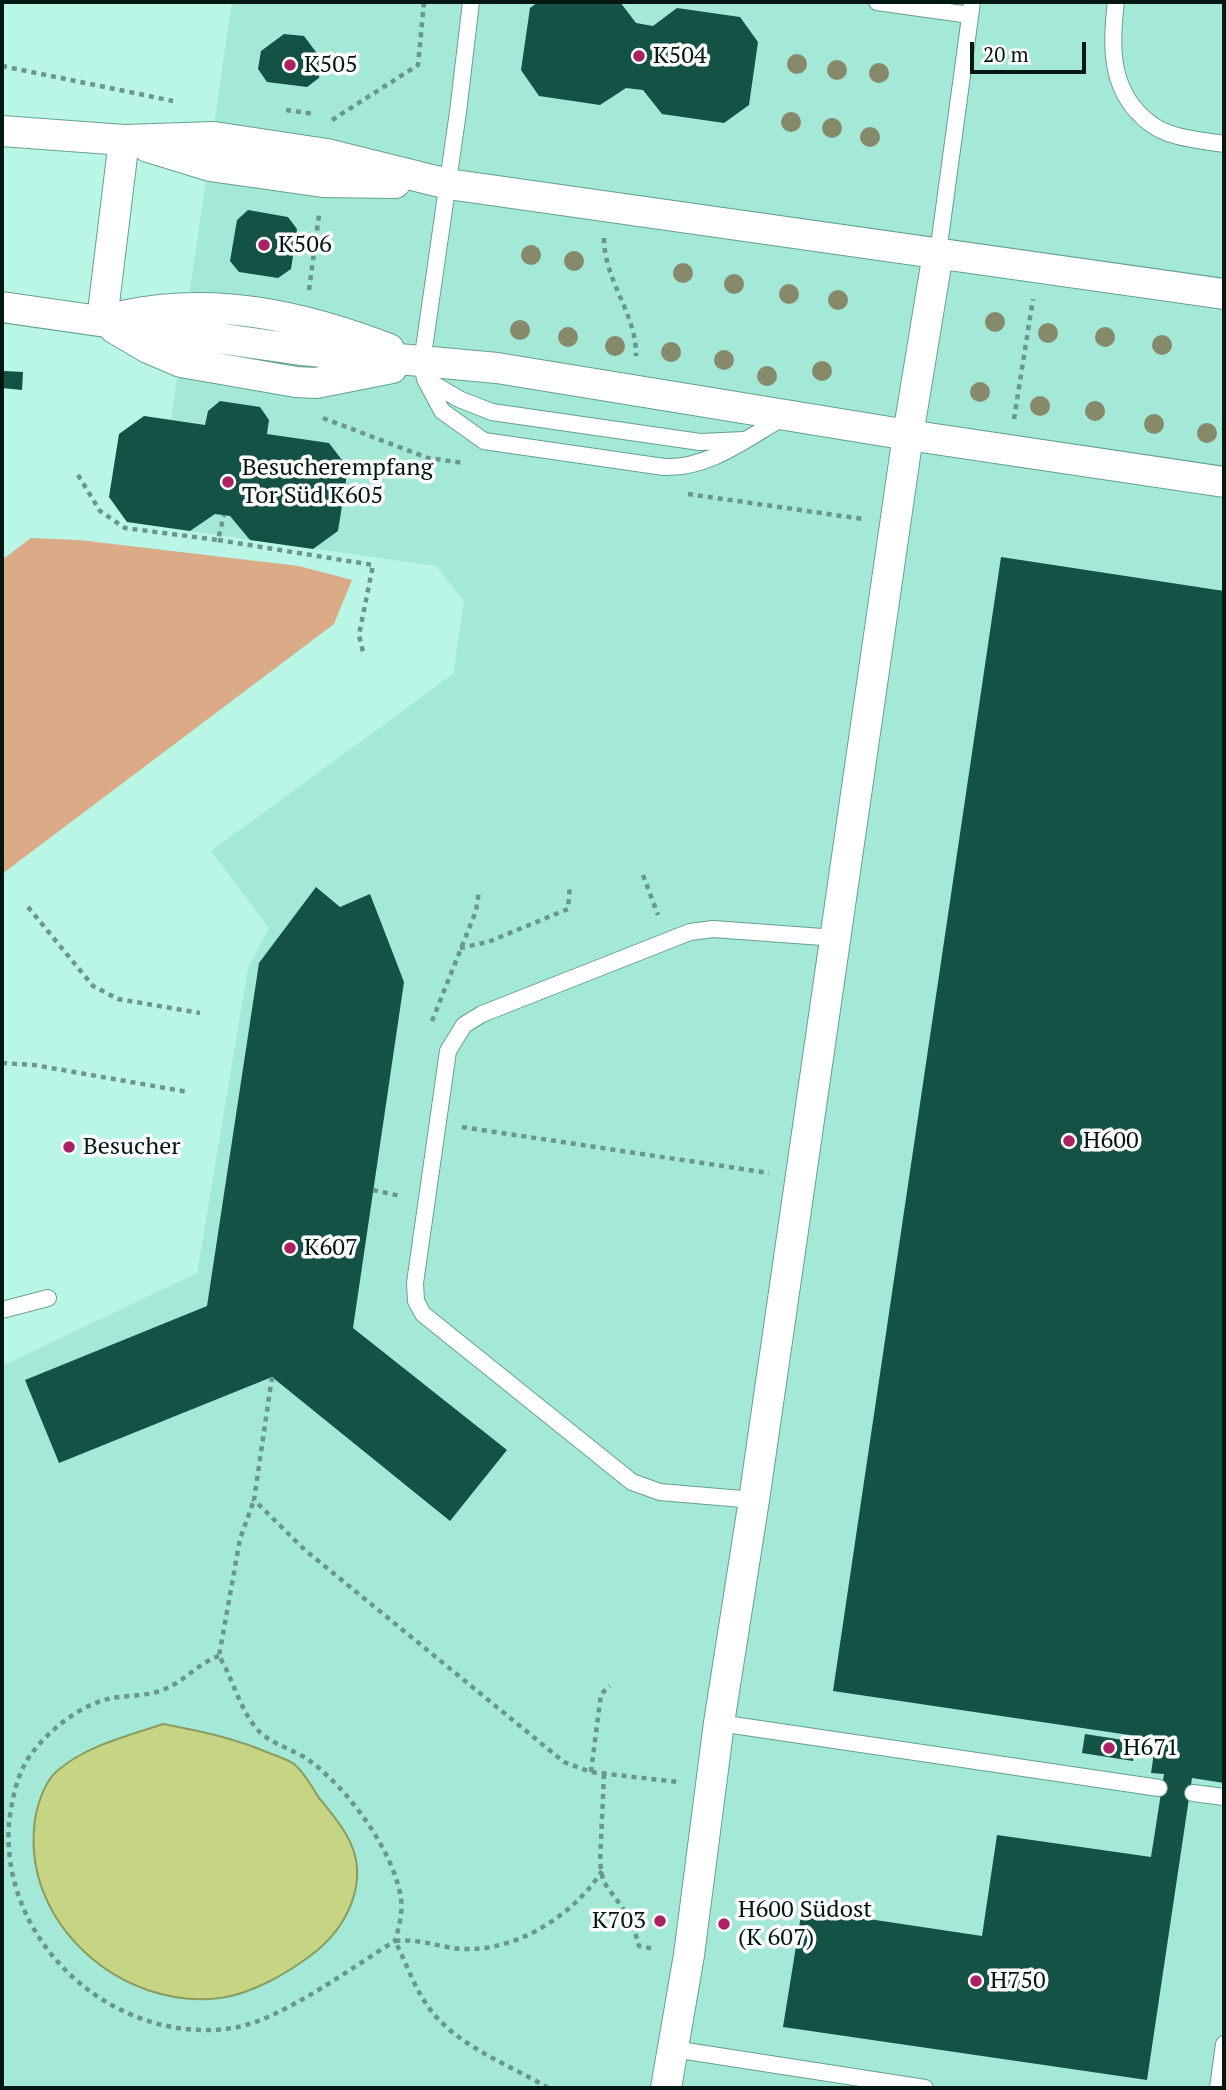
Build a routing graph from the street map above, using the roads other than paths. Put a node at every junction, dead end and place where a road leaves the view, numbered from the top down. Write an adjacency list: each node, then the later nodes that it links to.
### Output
1 (471, 2): 8 (lane)
2 (877, 2): 4 (lane)
3 (1116, 2): 7 (lane)
4 (971, 8): 9 (lane)
5 (2, 128): 6 (street)
6 (124, 140): 8 (street); 12 (street)
7 (1224, 144)
8 (448, 184): 9 (street); 13 (lane)
9 (938, 253): 10 (street); 15 (street)
10 (1224, 294)
11 (2, 307): 12 (street)
12 (102, 320): 13 (street); 13 (street)
13 (423, 370): 14 (street); 16 (lane); 16 (lane)
14 (787, 416): 15 (street); 16 (lane)
15 (908, 435): 17 (street); 18 (street)
16 (744, 440)
17 (1224, 482)
18 (836, 939): 21 (street); 21 (lane)
19 (48, 1298): 20 (lane)
20 (2, 1310)
21 (754, 1500): 22 (street)
22 (719, 1723): 23 (lane); 27 (street)
23 (1159, 1788)
24 (1193, 1793): 25 (lane)
25 (1224, 1797)
26 (1224, 2044): 30 (lane)
27 (673, 2049): 28 (street); 29 (lane)
28 (666, 2088)
29 (925, 2088)
30 (1218, 2088)

